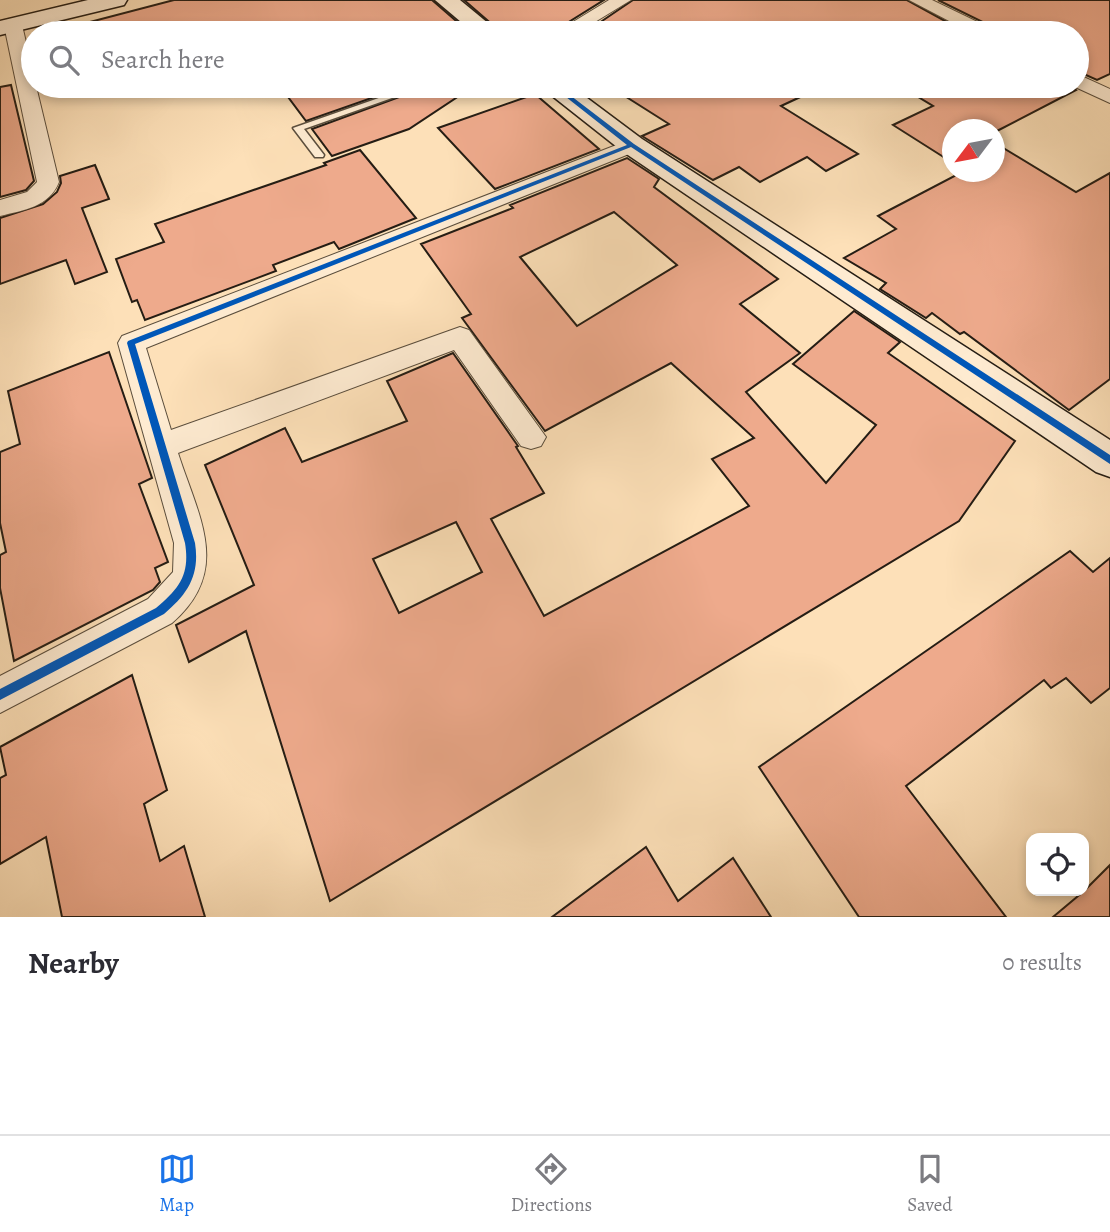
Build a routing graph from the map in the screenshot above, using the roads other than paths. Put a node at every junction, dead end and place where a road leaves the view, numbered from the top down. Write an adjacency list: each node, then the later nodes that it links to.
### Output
1 (116, 0): 7 (street)
2 (446, 0): 8 (street)
3 (622, 0): 9 (street)
4 (918, 0): 6 (street)
5 (965, 0): 6 (street)
6 (941, 10): 10 (street)
7 (27, 21)
8 (473, 21)
9 (585, 21)
10 (963, 21)
11 (6, 26): 12 (street)
12 (21, 82)
13 (1089, 86): 14 (street)
14 (1110, 97)
15 (25, 98): 20 (street)
16 (386, 98): 19 (lane)
17 (571, 98): 18 (street)
18 (632, 145): 22 (street); 23 (street)
19 (318, 155)
20 (0, 208)
21 (531, 437): 22 (street)
22 (162, 446): 24 (street)
23 (1110, 460)
24 (0, 695)

